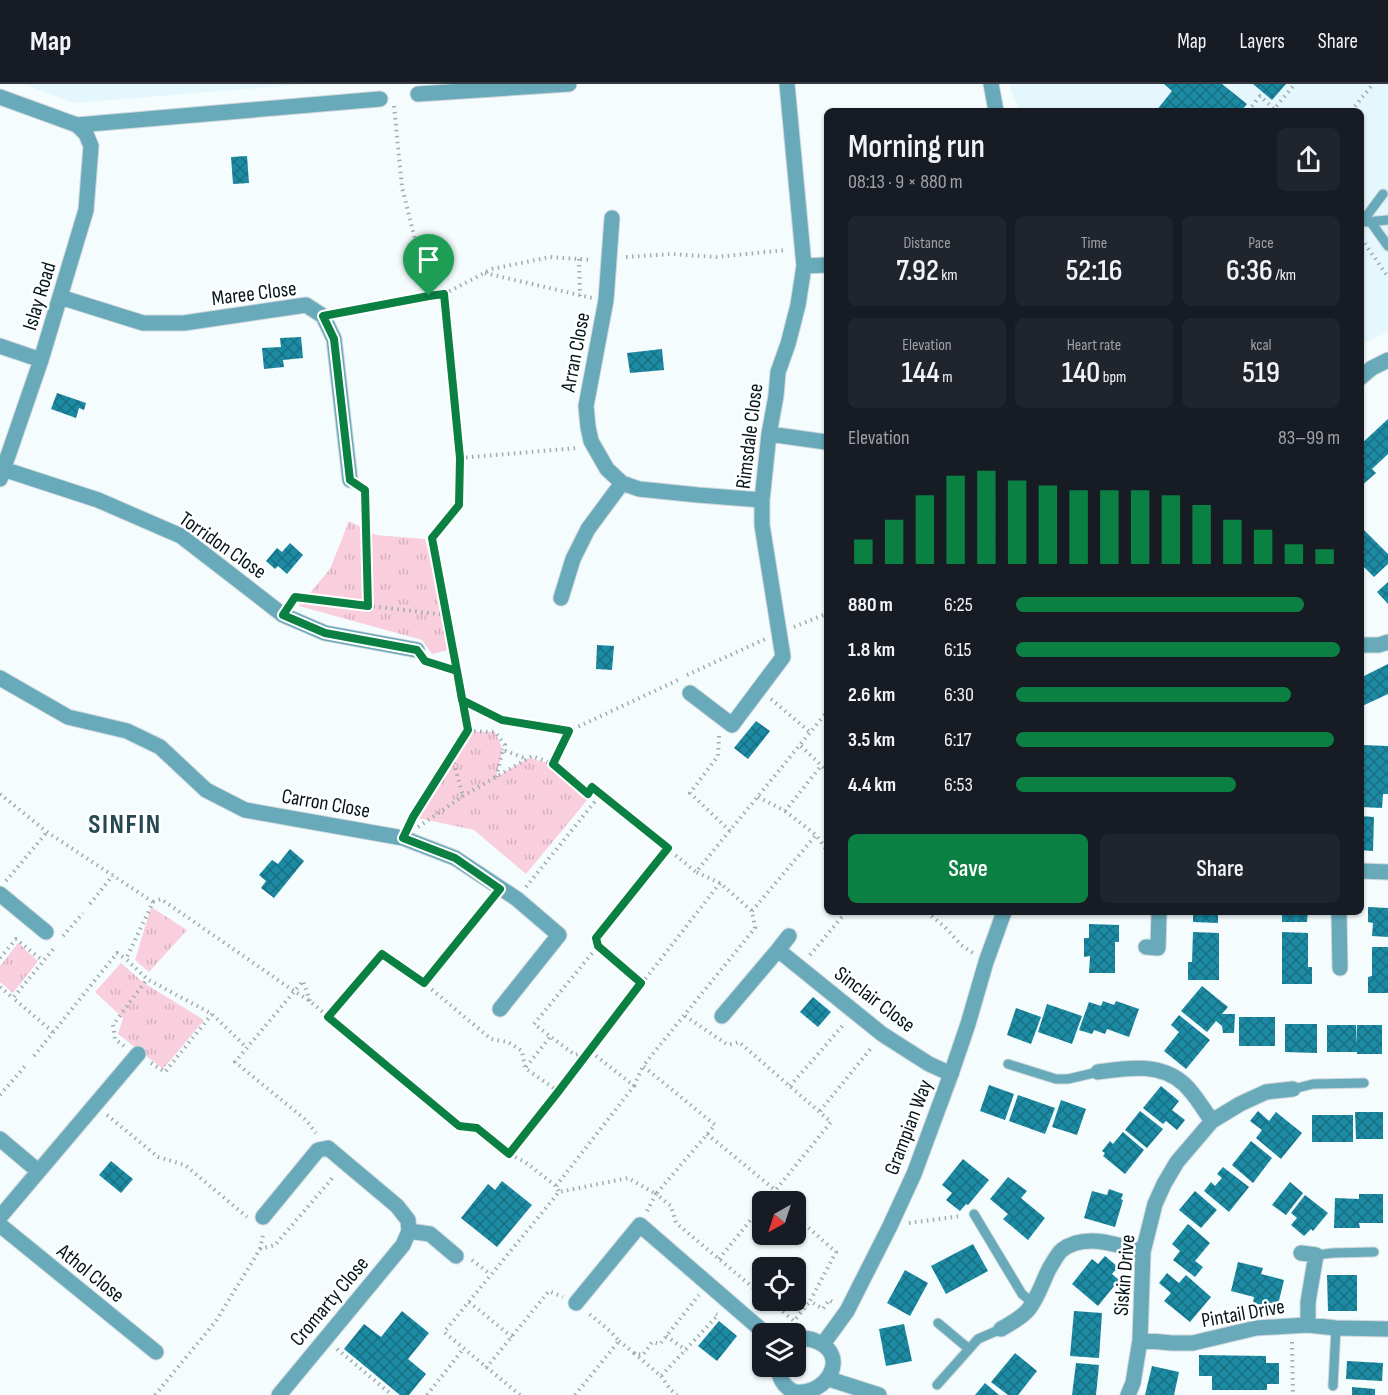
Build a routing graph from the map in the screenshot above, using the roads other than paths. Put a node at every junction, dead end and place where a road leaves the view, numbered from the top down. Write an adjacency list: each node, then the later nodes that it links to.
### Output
1 (569, 84): 4 (street)
2 (787, 84): 15 (street, Rimsdale Close)
3 (991, 84): 7 (street)
4 (423, 91)
5 (0, 97): 8 (street)
6 (387, 101): 8 (street)
7 (995, 108)
8 (77, 125): 16 (street, Islay Road)
9 (1383, 194): 12 (lane)
10 (612, 218): 25 (street, Arran Close)
11 (1388, 220): 12 (lane)
12 (1364, 222): 13 (lane)
13 (1388, 246)
14 (824, 265): 15 (street)
15 (804, 266): 21 (street, Rimsdale Close)
16 (60, 297): 18 (street, Islay Road); 24 (street, Maree Close)
17 (0, 346): 18 (street)
18 (41, 360): 23 (street, Islay Road)
19 (1388, 360): 20 (street)
20 (1366, 368)
21 (770, 434): 22 (street); 26 (street, Rimsdale Close)
22 (824, 442)
23 (2, 474): 30 (street, Torridon Close)
24 (350, 480)
25 (622, 483): 26 (street); 27 (street)
26 (762, 500): 32 (street, Rimsdale Close)
27 (561, 598)
28 (1388, 642): 29 (street)
29 (1364, 645)
30 (417, 650)
31 (0, 678): 44 (street, Carron Close)
32 (690, 693)
33 (1364, 871): 34 (street)
34 (1388, 872)
35 (0, 894): 39 (street)
36 (1003, 915): 49 (street, Grampian Way)
37 (1159, 915): 41 (street)
38 (1339, 915): 43 (street)
39 (46, 932)
40 (789, 936): 42 (street)
41 (1146, 947)
42 (778, 950): 45 (street); 49 (street, Sinclair Close)
43 (1340, 968)
44 (500, 1009)
45 (722, 1016)
46 (135, 1057): 54 (street)
47 (1008, 1064): 48 (lane)
48 (1098, 1072): 52 (street)
49 (951, 1074): 74 (street, Grampian Way)
50 (1364, 1083): 51 (lane)
51 (1293, 1089): 52 (street, Siskin Drive)
52 (1212, 1121): 60 (street, Siskin Drive)
53 (0, 1139): 54 (street)
54 (38, 1171): 56 (street)
55 (974, 1214): 65 (lane)
56 (0, 1217)
57 (259, 1220): 59 (street)
58 (0, 1225): 76 (street, Athol Close)
59 (409, 1231): 63 (street); 81 (street, Cromarty Close)
60 (1143, 1252): 65 (street); 73 (street, Siskin Drive)
61 (1374, 1252): 62 (lane)
62 (1309, 1254): 68 (street)
63 (456, 1256)
64 (576, 1303): 66 (street)
65 (1033, 1303): 70 (street)
66 (753, 1323)
67 (938, 1323): 75 (lane)
68 (1308, 1325): 69 (street, Pintail Drive); 73 (street, Pintail Drive)
69 (1336, 1328): 71 (street, Pintail Drive); 79 (lane)
70 (1001, 1329): 75 (lane)
71 (1388, 1329)
72 (806, 1338): 74 (street)
73 (1140, 1340): 83 (street, Siskin Drive)
74 (823, 1344): 77 (street)
75 (969, 1349): 78 (lane)
76 (156, 1352)
77 (829, 1379): 80 (street); 82 (street)
78 (937, 1385)
79 (1333, 1386)
80 (782, 1391)
81 (279, 1395)
82 (879, 1395)
83 (1128, 1395)

